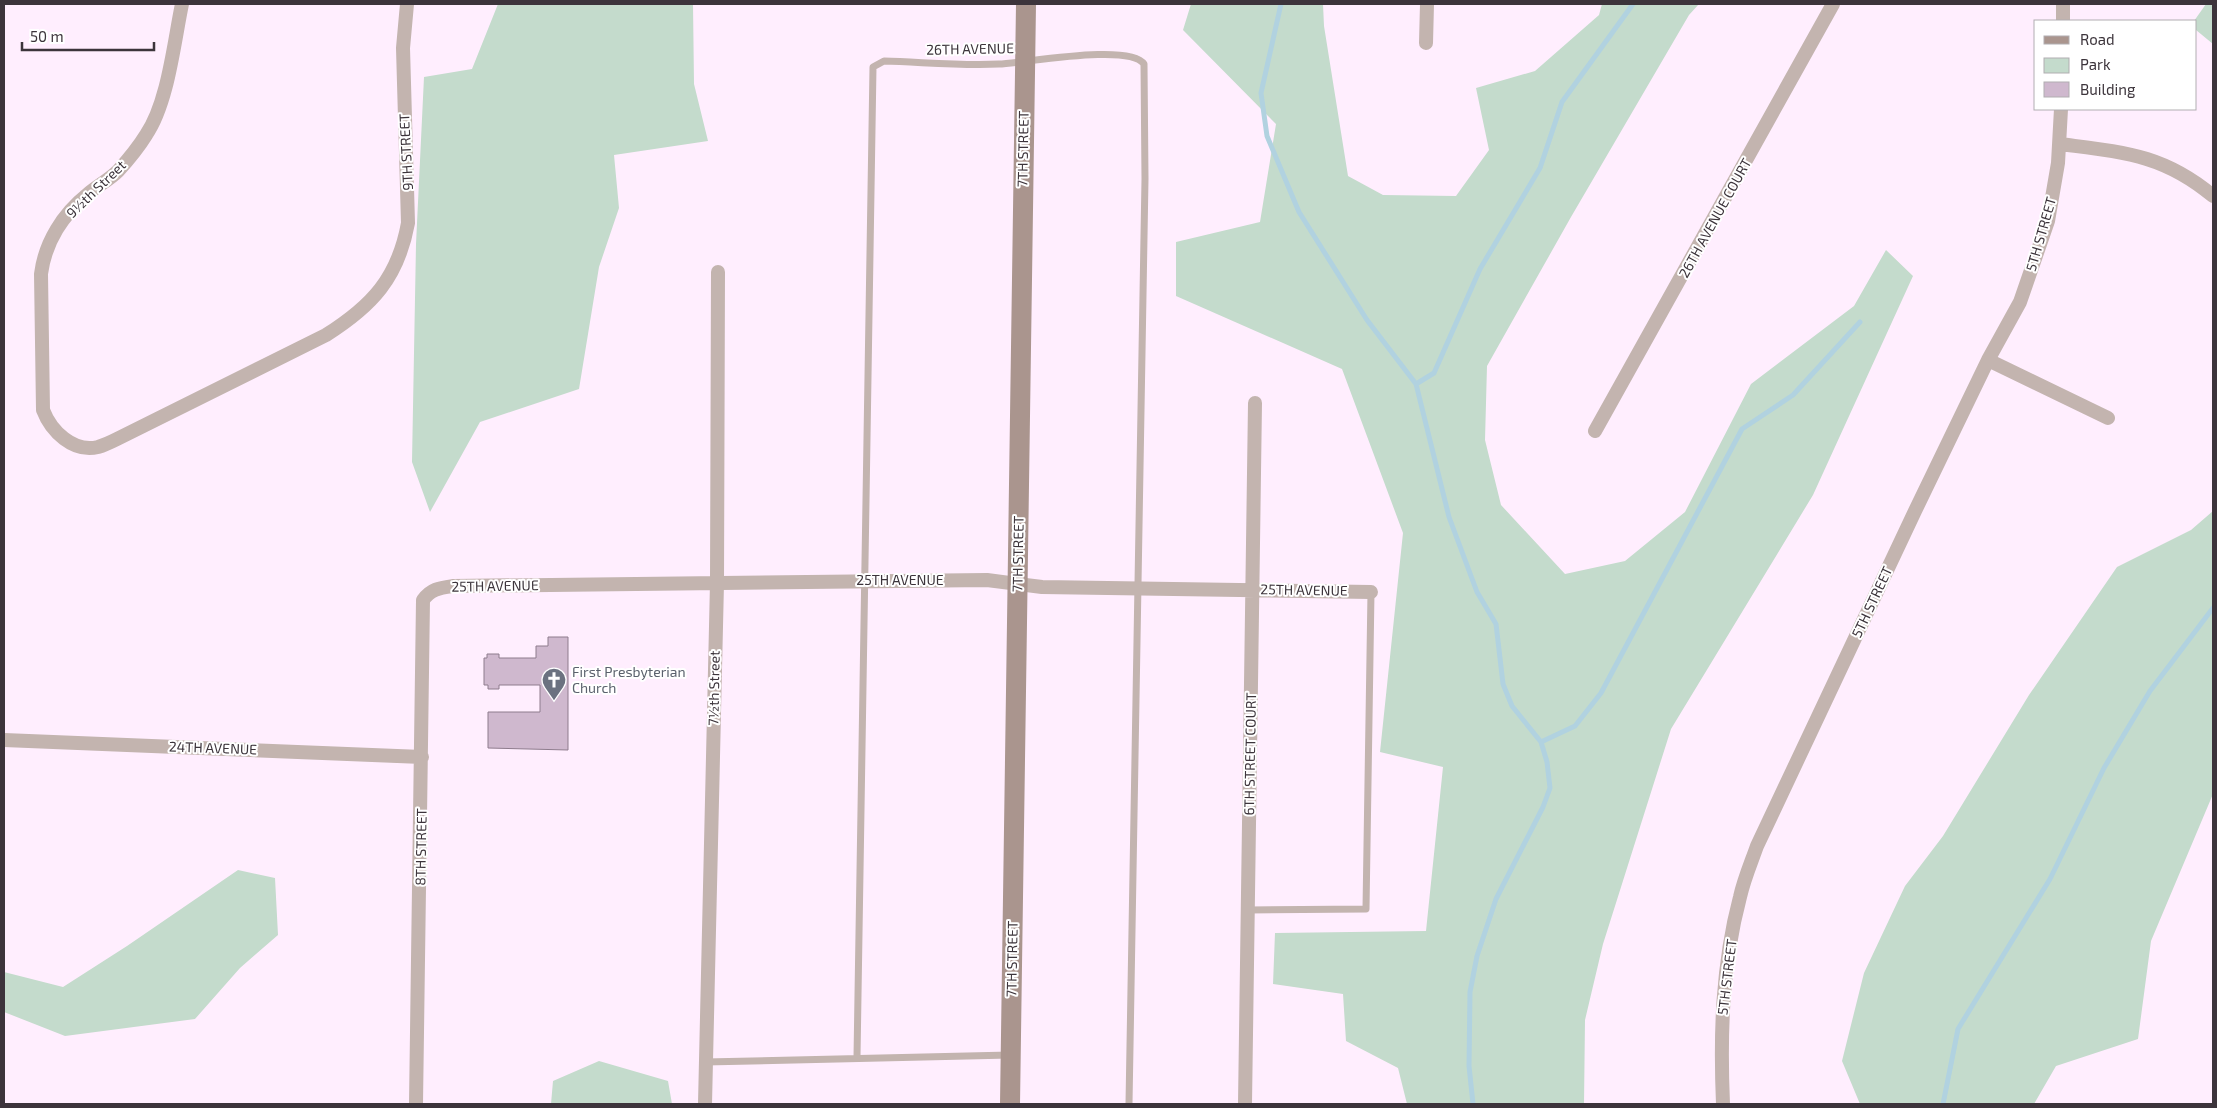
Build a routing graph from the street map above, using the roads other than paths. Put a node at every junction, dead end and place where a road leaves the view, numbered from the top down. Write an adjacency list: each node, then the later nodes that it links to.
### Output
1 (182, 4): 14 (street, 9½th Street)
2 (407, 4): 14 (street, 9TH STREET)
3 (1026, 4): 9 (main road, 7TH STREET)
4 (1427, 4): 8 (street)
5 (1832, 4): 18 (street, 26TH AVENUE COURT)
6 (2063, 4): 7 (street)
7 (2063, 20)
8 (1426, 43)
9 (1024, 60): 19 (lane, 26TH AVENUE); 21 (main road, 7TH STREET); 22 (lane, 26TH AVENUE)
10 (2061, 110): 11 (street, 5TH STREET)
11 (2060, 144): 12 (street); 15 (street, 5TH STREET)
12 (2213, 196)
13 (718, 272): 20 (street, 7½th Street)
14 (377, 293)
15 (1988, 360): 17 (street); 37 (street, 5TH STREET)
16 (1255, 403): 23 (street, 6TH STREET COURT)
17 (2108, 418)
18 (1595, 431)
19 (864, 580): 20 (street, 25TH AVENUE); 21 (street, 25TH AVENUE); 30 (lane)
20 (717, 582): 24 (street, 25TH AVENUE); 31 (street, 7½th Street)
21 (1017, 584): 22 (street, 25TH AVENUE); 29 (main road, 7TH STREET)
22 (1136, 588): 23 (street, 25TH AVENUE); 35 (lane)
23 (1252, 589): 25 (street, 25TH AVENUE); 28 (street, 6TH STREET COURT)
24 (429, 592): 27 (street, 8TH STREET)
25 (1371, 592): 28 (lane)
26 (4, 740): 27 (street, 24TH AVENUE)
27 (422, 757): 32 (street, 8TH STREET)
28 (1248, 910): 36 (street, 6TH STREET COURT)
29 (1011, 1055): 30 (lane); 34 (main road, 7TH STREET)
30 (857, 1057): 31 (lane)
31 (705, 1062): 33 (street, 7½th Street)
32 (416, 1104)
33 (704, 1104)
34 (1010, 1104)
35 (1129, 1104)
36 (1245, 1104)
37 (1723, 1104)

